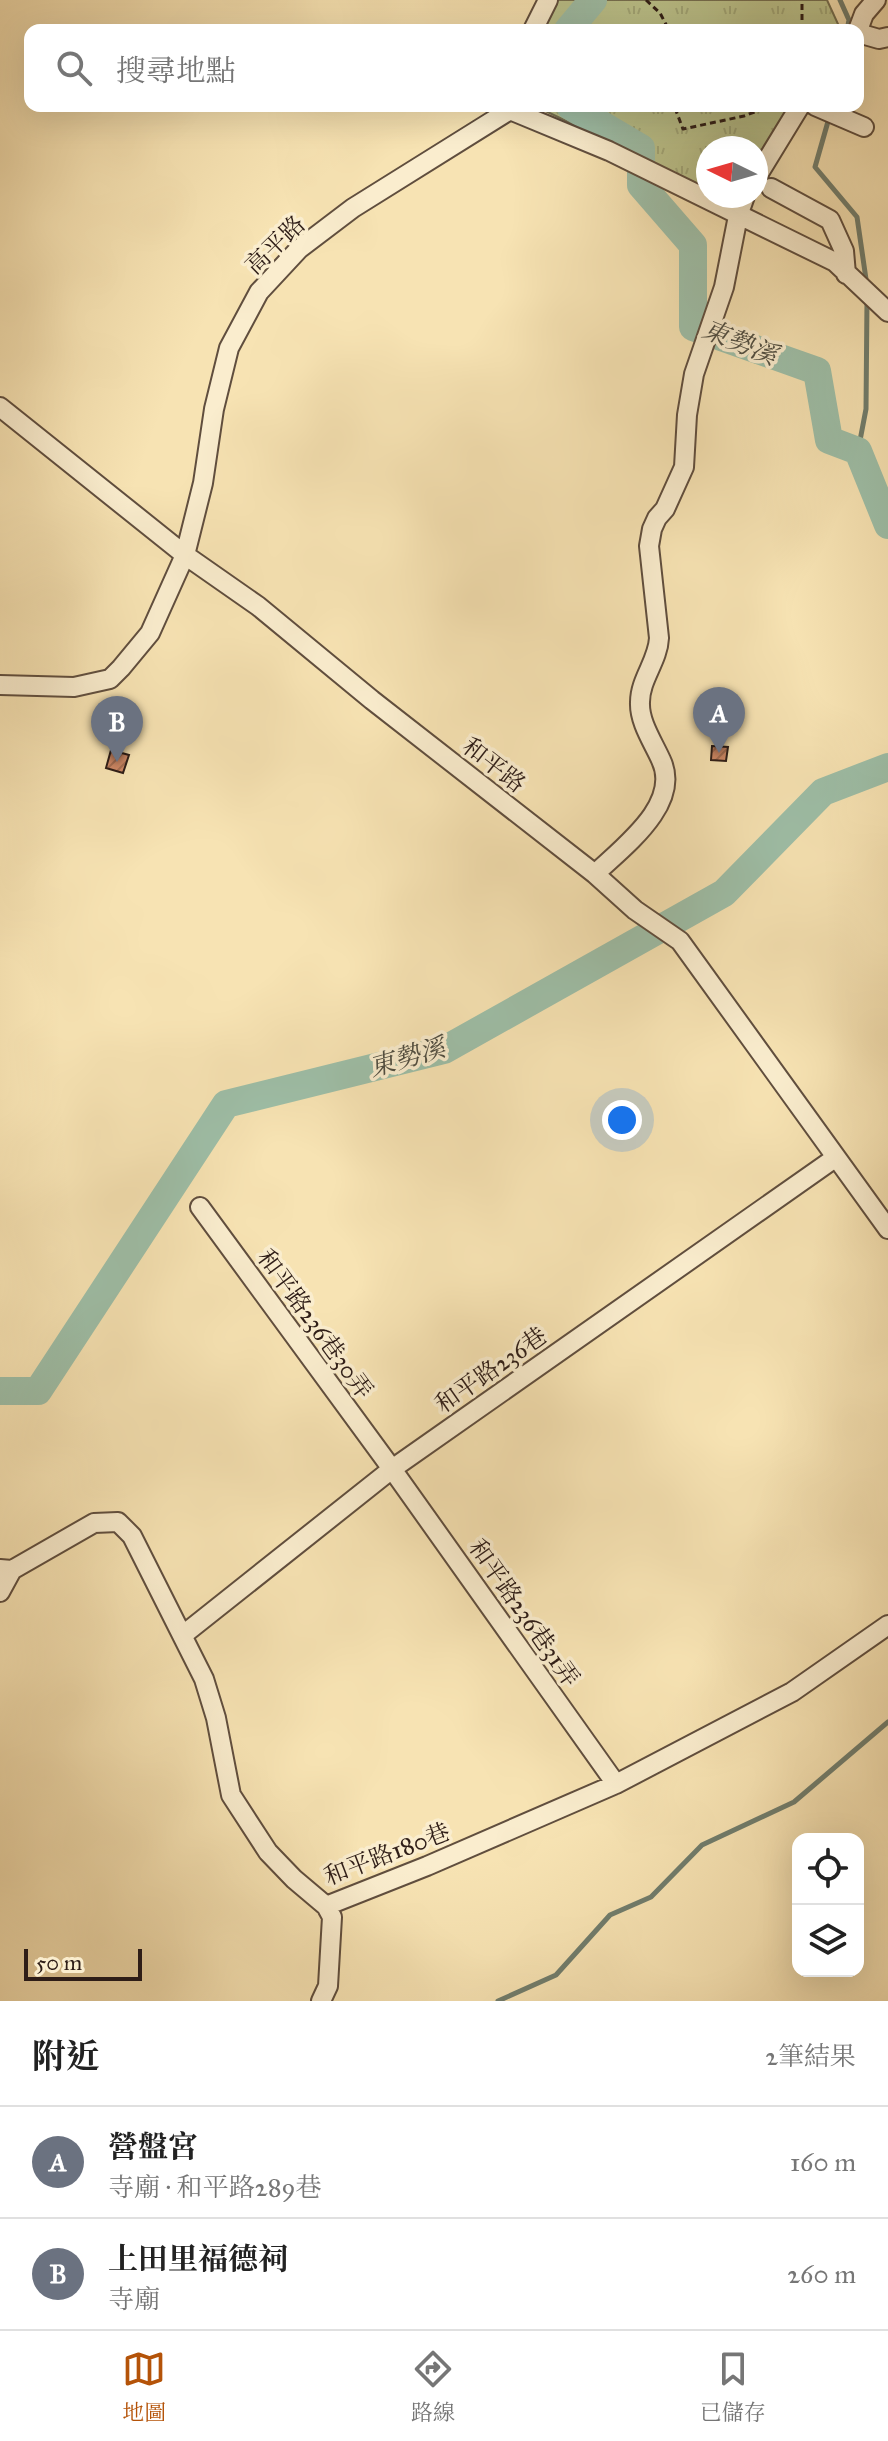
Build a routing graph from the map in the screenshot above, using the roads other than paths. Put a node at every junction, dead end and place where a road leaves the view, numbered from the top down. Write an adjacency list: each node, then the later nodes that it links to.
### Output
1 (548, 0): 3 (street)
2 (876, 0): 4 (street)
3 (536, 24)
4 (858, 24)
5 (864, 34): 6 (street)
6 (888, 37)
7 (504, 112): 19 (street, 高平路)
8 (519, 112): 15 (street)
9 (797, 112): 12 (street)
10 (829, 112): 11 (street)
11 (864, 127)
12 (768, 173)
13 (768, 186): 16 (street)
14 (741, 208): 15 (street)
15 (738, 216): 16 (street); 21 (street)
16 (846, 274): 17 (street)
17 (888, 312)
18 (0, 407): 19 (street, 和平路)
19 (185, 555): 20 (street, 高平路); 21 (street, 和平路)
20 (0, 685)
21 (595, 874): 22 (street, 和平路)
22 (835, 1158): 24 (street, 和平路); 25 (street, 和平路236巷)
23 (200, 1207): 25 (street, 和平路236巷30弄)
24 (888, 1229)
25 (392, 1469): 29 (street, 和平路236巷); 30 (street, 和平路236巷31弄)
26 (6, 1570): 27 (street); 29 (street, 和平路180巷)
27 (0, 1592)
28 (888, 1625): 30 (street, 和平路180巷)
29 (183, 1635): 31 (street, 和平路180巷)
30 (616, 1784): 31 (street, 和平路180巷)
31 (326, 1906): 32 (street)
32 (321, 2001)

